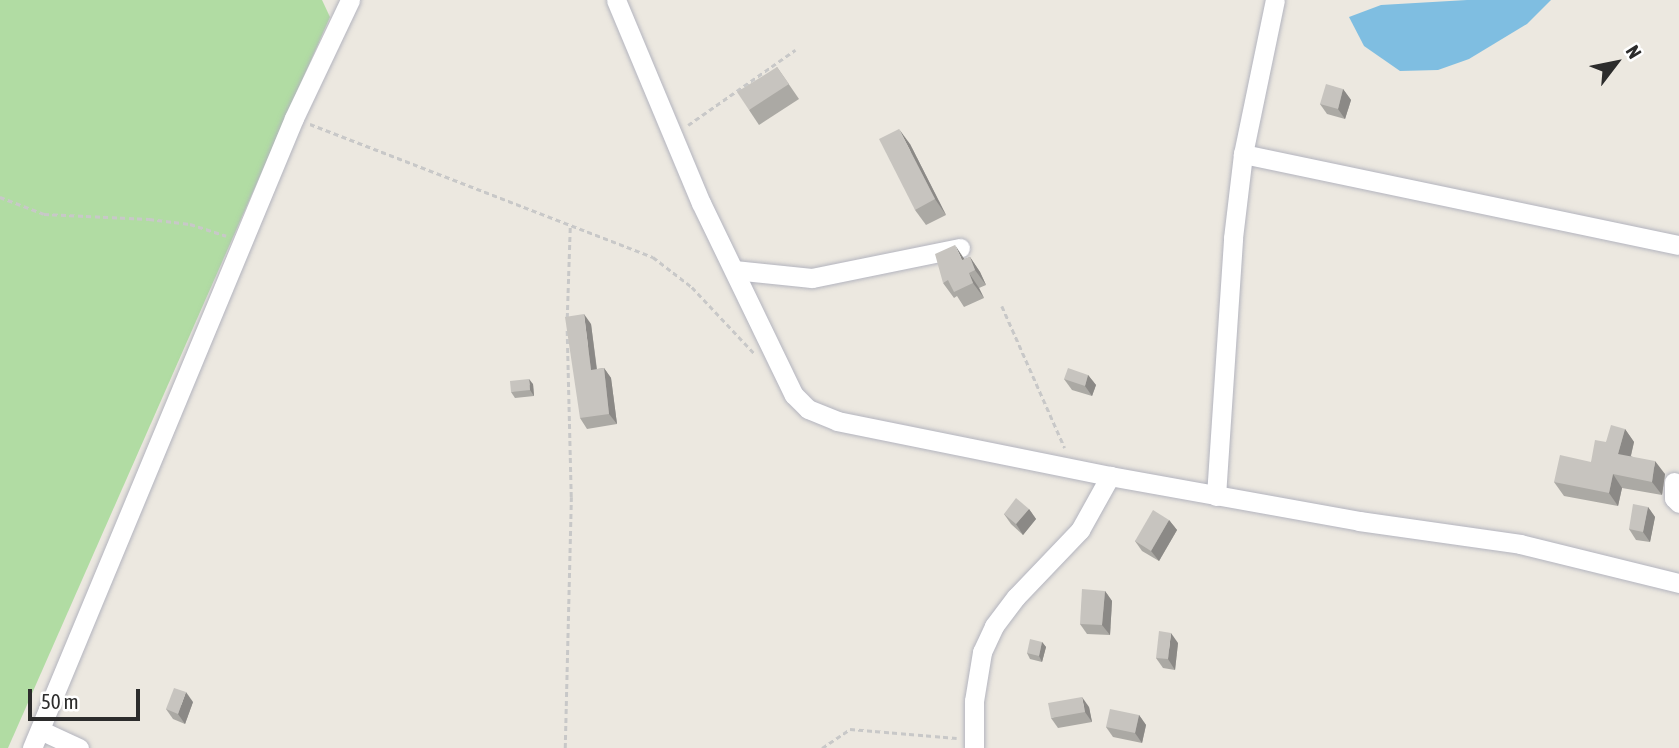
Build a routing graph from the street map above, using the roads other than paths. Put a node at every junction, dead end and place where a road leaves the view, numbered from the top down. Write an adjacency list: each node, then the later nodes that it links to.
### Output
1 (350, 0): 13 (street)
2 (615, 0): 7 (street)
3 (1275, 0): 4 (street)
4 (1243, 154): 5 (street); 10 (street)
5 (1679, 245)
6 (960, 248): 7 (street)
7 (734, 270): 8 (street)
8 (1110, 476): 10 (street); 14 (street)
9 (1674, 482): 11 (street)
10 (1216, 496): 12 (street)
11 (1679, 503)
12 (1679, 583)
13 (36, 739): 15 (street)
14 (974, 744)
15 (79, 748)

